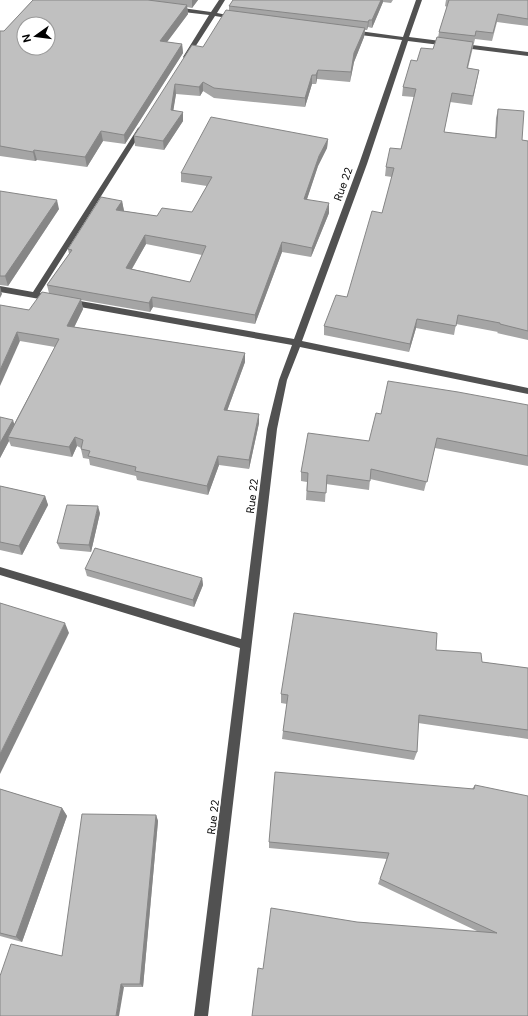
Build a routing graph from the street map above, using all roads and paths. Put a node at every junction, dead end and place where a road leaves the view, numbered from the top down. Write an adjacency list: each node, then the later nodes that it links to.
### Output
1 (222, 0): 4 (street)
2 (419, 0): 7 (street, Rue 22)
3 (166, 8): 4 (street)
4 (213, 14): 5 (street); 9 (street)
5 (244, 18)
6 (344, 31): 7 (street)
7 (406, 39): 8 (street); 13 (street, Rue 22)
8 (528, 54)
9 (183, 61)
10 (145, 121): 12 (street)
11 (0, 289): 12 (street)
12 (35, 295): 13 (street)
13 (297, 343): 14 (street); 16 (street, Rue 22)
14 (528, 390)
15 (0, 571): 16 (street)
16 (246, 645): 17 (street, Rue 22)
17 (201, 1016)

